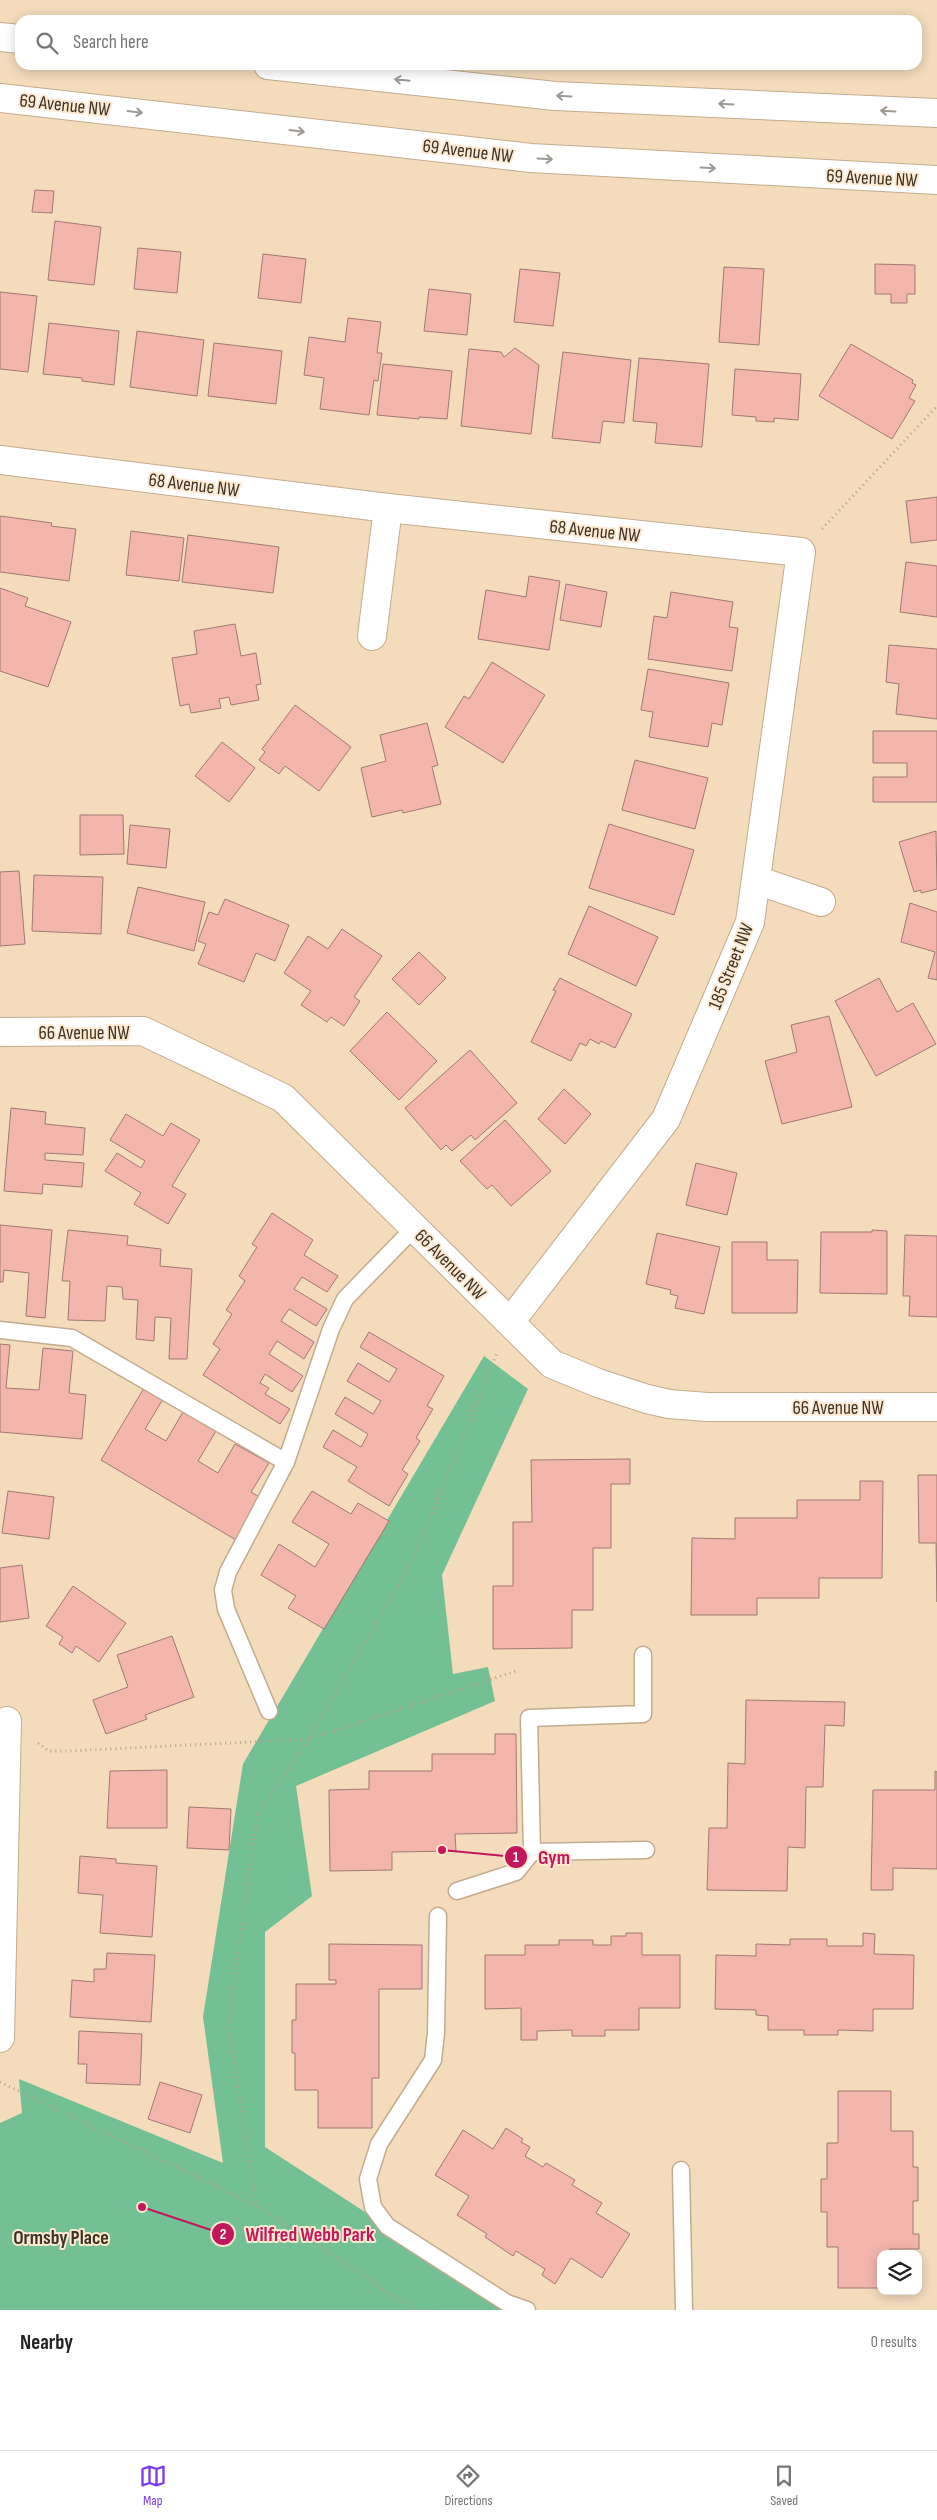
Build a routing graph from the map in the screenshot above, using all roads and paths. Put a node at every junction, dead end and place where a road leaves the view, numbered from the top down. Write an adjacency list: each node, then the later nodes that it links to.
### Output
1 (0, 37): 2 (street)
2 (15, 38)
3 (314, 70): 5 (street, one-way to 3)
4 (0, 98): 6 (street, 69 Avenue NW, one-way to 6)
5 (937, 114)
6 (937, 180)
7 (937, 406): 10 (path)
8 (0, 460): 9 (street, 68 Avenue NW)
9 (388, 508): 10 (street, 68 Avenue NW); 11 (street)
10 (801, 552): 12 (street, 185 Street NW)
11 (372, 636)
12 (756, 880): 13 (street); 16 (street, 185 Street NW)
13 (821, 902)
14 (0, 1032): 15 (street, 66 Avenue NW)
15 (414, 1228): 16 (street, 66 Avenue NW); 19 (lane)
16 (510, 1322): 18 (street, 66 Avenue NW); 30 (path)
17 (0, 1330): 19 (lane)
18 (937, 1407)
19 (286, 1462): 21 (lane)
20 (643, 1655): 24 (lane)
21 (269, 1712)
22 (7, 1720): 27 (street)
23 (646, 1850): 24 (lane)
24 (532, 1852): 25 (lane)
25 (456, 1891)
26 (438, 1916): 32 (lane)
27 (0, 2038)
28 (0, 2082): 30 (path)
29 (681, 2170): 33 (lane)
30 (257, 2206): 31 (path)
31 (416, 2310)
32 (526, 2310)
33 (684, 2310)

